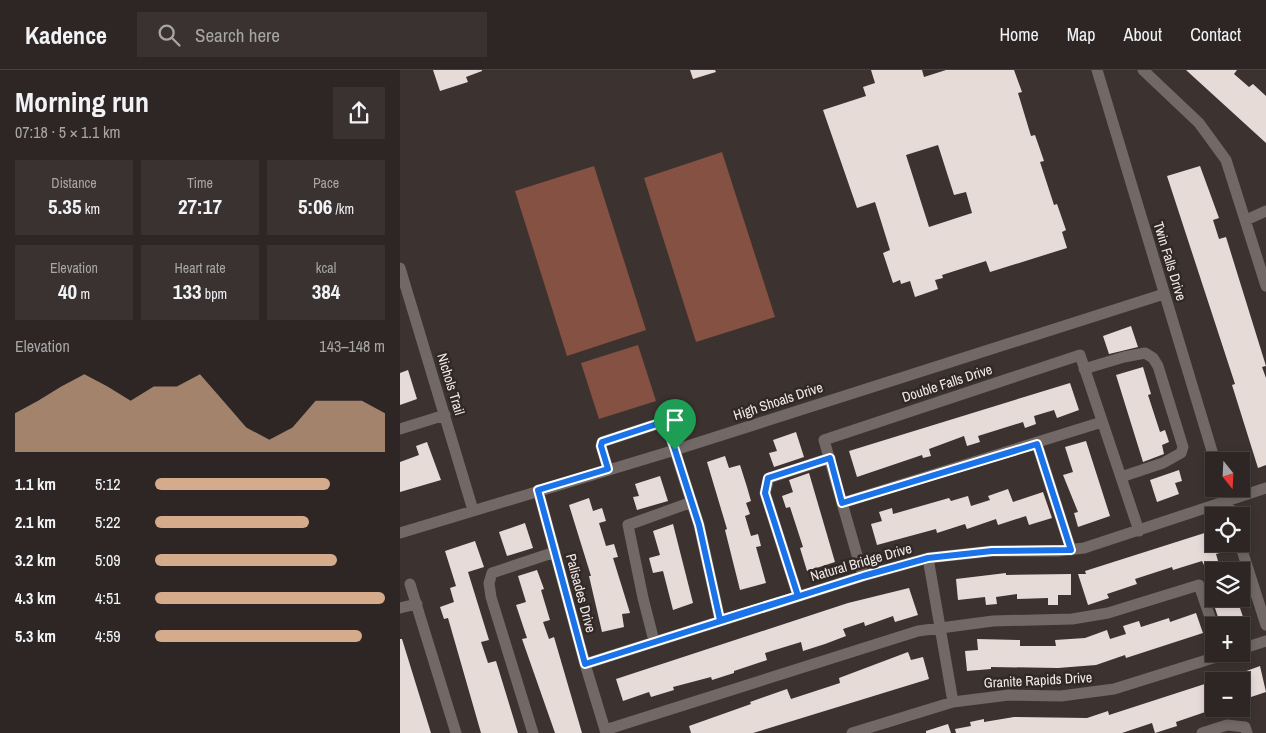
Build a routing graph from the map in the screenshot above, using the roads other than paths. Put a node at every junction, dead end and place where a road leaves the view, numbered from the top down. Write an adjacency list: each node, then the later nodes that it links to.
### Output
1 (1097, 70): 7 (street, Twin Falls Drive)
2 (1142, 70): 4 (street)
3 (1266, 211): 4 (street)
4 (1246, 220): 6 (street)
5 (400, 268): 9 (street, Nichols Trail)
6 (1266, 286)
7 (1164, 294): 13 (street, High Shoals Drive); 14 (street, Twin Falls Drive)
8 (1084, 369): 10 (street); 15 (street, Double Falls Drive); 17 (street)
9 (445, 415): 11 (street); 25 (street, Nichols Trail)
10 (1102, 422): 12 (street); 17 (street)
11 (400, 429)
12 (1037, 444): 23 (street); 28 (street)
13 (675, 450): 16 (street, High Shoals Drive); 16 (street); 21 (street)
14 (1212, 452)
15 (830, 458): 23 (street); 34 (street)
16 (608, 469): 19 (street, High Shoals Drive)
17 (1121, 477): 26 (street)
18 (1266, 488): 22 (street, Natural Bridge Drive)
19 (538, 490): 25 (street, High Shoals Drive); 29 (street, Palisades Drive)
20 (1226, 498): 22 (street)
21 (692, 502): 38 (street); 42 (street)
22 (1227, 502): 24 (street); 26 (street, Natural Bridge Drive)
23 (842, 503): 32 (street)
24 (1229, 507)
25 (472, 510): 27 (street, High Shoals Drive)
26 (1139, 531): 28 (street, Natural Bridge Drive)
27 (400, 533)
28 (1071, 550): 31 (street, Natural Bridge Drive)
29 (555, 552): 45 (street, Palisades Drive); 49 (street)
30 (1243, 552): 39 (street)
31 (928, 558): 32 (street, Natural Bridge Drive); 40 (street)
32 (863, 576): 34 (street, Natural Bridge Drive)
33 (410, 584): 35 (street)
34 (798, 596): 38 (street, Natural Bridge Drive)
35 (416, 604): 36 (street); 48 (street)
36 (400, 608)
37 (1210, 617): 40 (street)
38 (720, 620): 42 (street, Natural Bridge Drive)
39 (1266, 625)
40 (940, 628): 46 (street); 47 (street)
41 (1266, 640): 43 (street)
42 (654, 641): 45 (street, Natural Bridge Drive)
43 (1250, 646)
44 (1205, 660): 46 (street, Granite Rapids Drive)
45 (585, 664): 47 (street, Palisades Drive)
46 (953, 702): 50 (street, Granite Rapids Drive)
47 (606, 731)
48 (456, 733)
49 (533, 733)
50 (852, 733)
51 (1202, 733): 52 (street)
52 (1247, 733)

